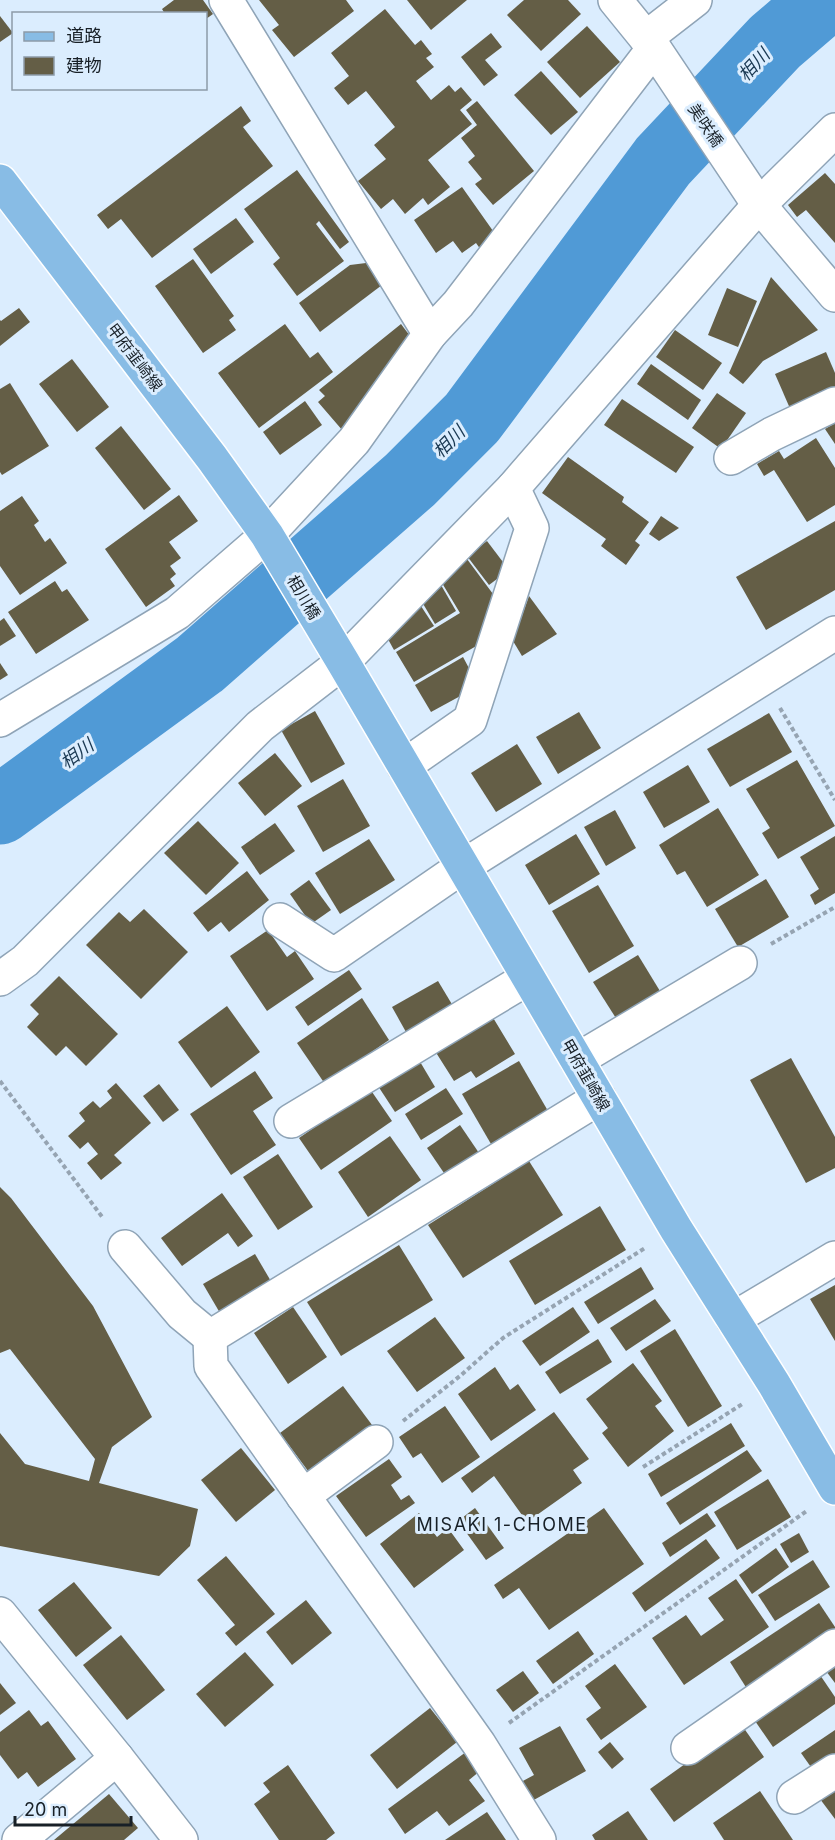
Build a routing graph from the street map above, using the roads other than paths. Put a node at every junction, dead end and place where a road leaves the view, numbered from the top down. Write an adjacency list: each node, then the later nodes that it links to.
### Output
1 (226, 0): 9 (street)
2 (615, 0): 4 (street, 美咲橋)
3 (694, 0): 4 (street)
4 (650, 43): 7 (street, 美咲橋); 9 (street)
5 (835, 130): 7 (street)
6 (0, 181): 13 (main road, 甲府韮崎線)
7 (759, 204): 8 (street, 美咲橋); 12 (street)
8 (835, 295)
9 (430, 334): 13 (street)
10 (835, 404): 11 (street)
11 (731, 458)
12 (513, 488): 15 (street); 17 (street)
13 (267, 535): 15 (main road, 相川橋); 16 (street)
14 (835, 633): 18 (street)
15 (342, 660): 17 (main road, 甲府韮崎線); 22 (street)
16 (0, 720)
17 (404, 766): 18 (main road, 甲府韮崎線)
18 (462, 867): 19 (street); 21 (main road, 甲府韮崎線)
19 (280, 921)
20 (740, 963): 23 (street)
21 (528, 978): 23 (main road, 甲府韮崎線); 25 (street)
22 (0, 979)
23 (577, 1060): 24 (main road, 甲府韮崎線)
24 (599, 1098): 28 (main road, 甲府韮崎線); 29 (street)
25 (291, 1121)
26 (125, 1247): 29 (street)
27 (835, 1257): 28 (street)
28 (733, 1319): 31 (main road, 甲府韮崎線)
29 (210, 1337): 32 (street)
30 (376, 1442): 32 (street)
31 (825, 1450): 33 (main road, 甲府韮崎線)
32 (303, 1496): 42 (street)
33 (825, 1497)
34 (0, 1614): 37 (street)
35 (835, 1646): 36 (street)
36 (688, 1748)
37 (117, 1758): 40 (street); 41 (street)
38 (835, 1771): 39 (street)
39 (794, 1797)
40 (172, 1836)
41 (20, 1840)
42 (539, 1840)

